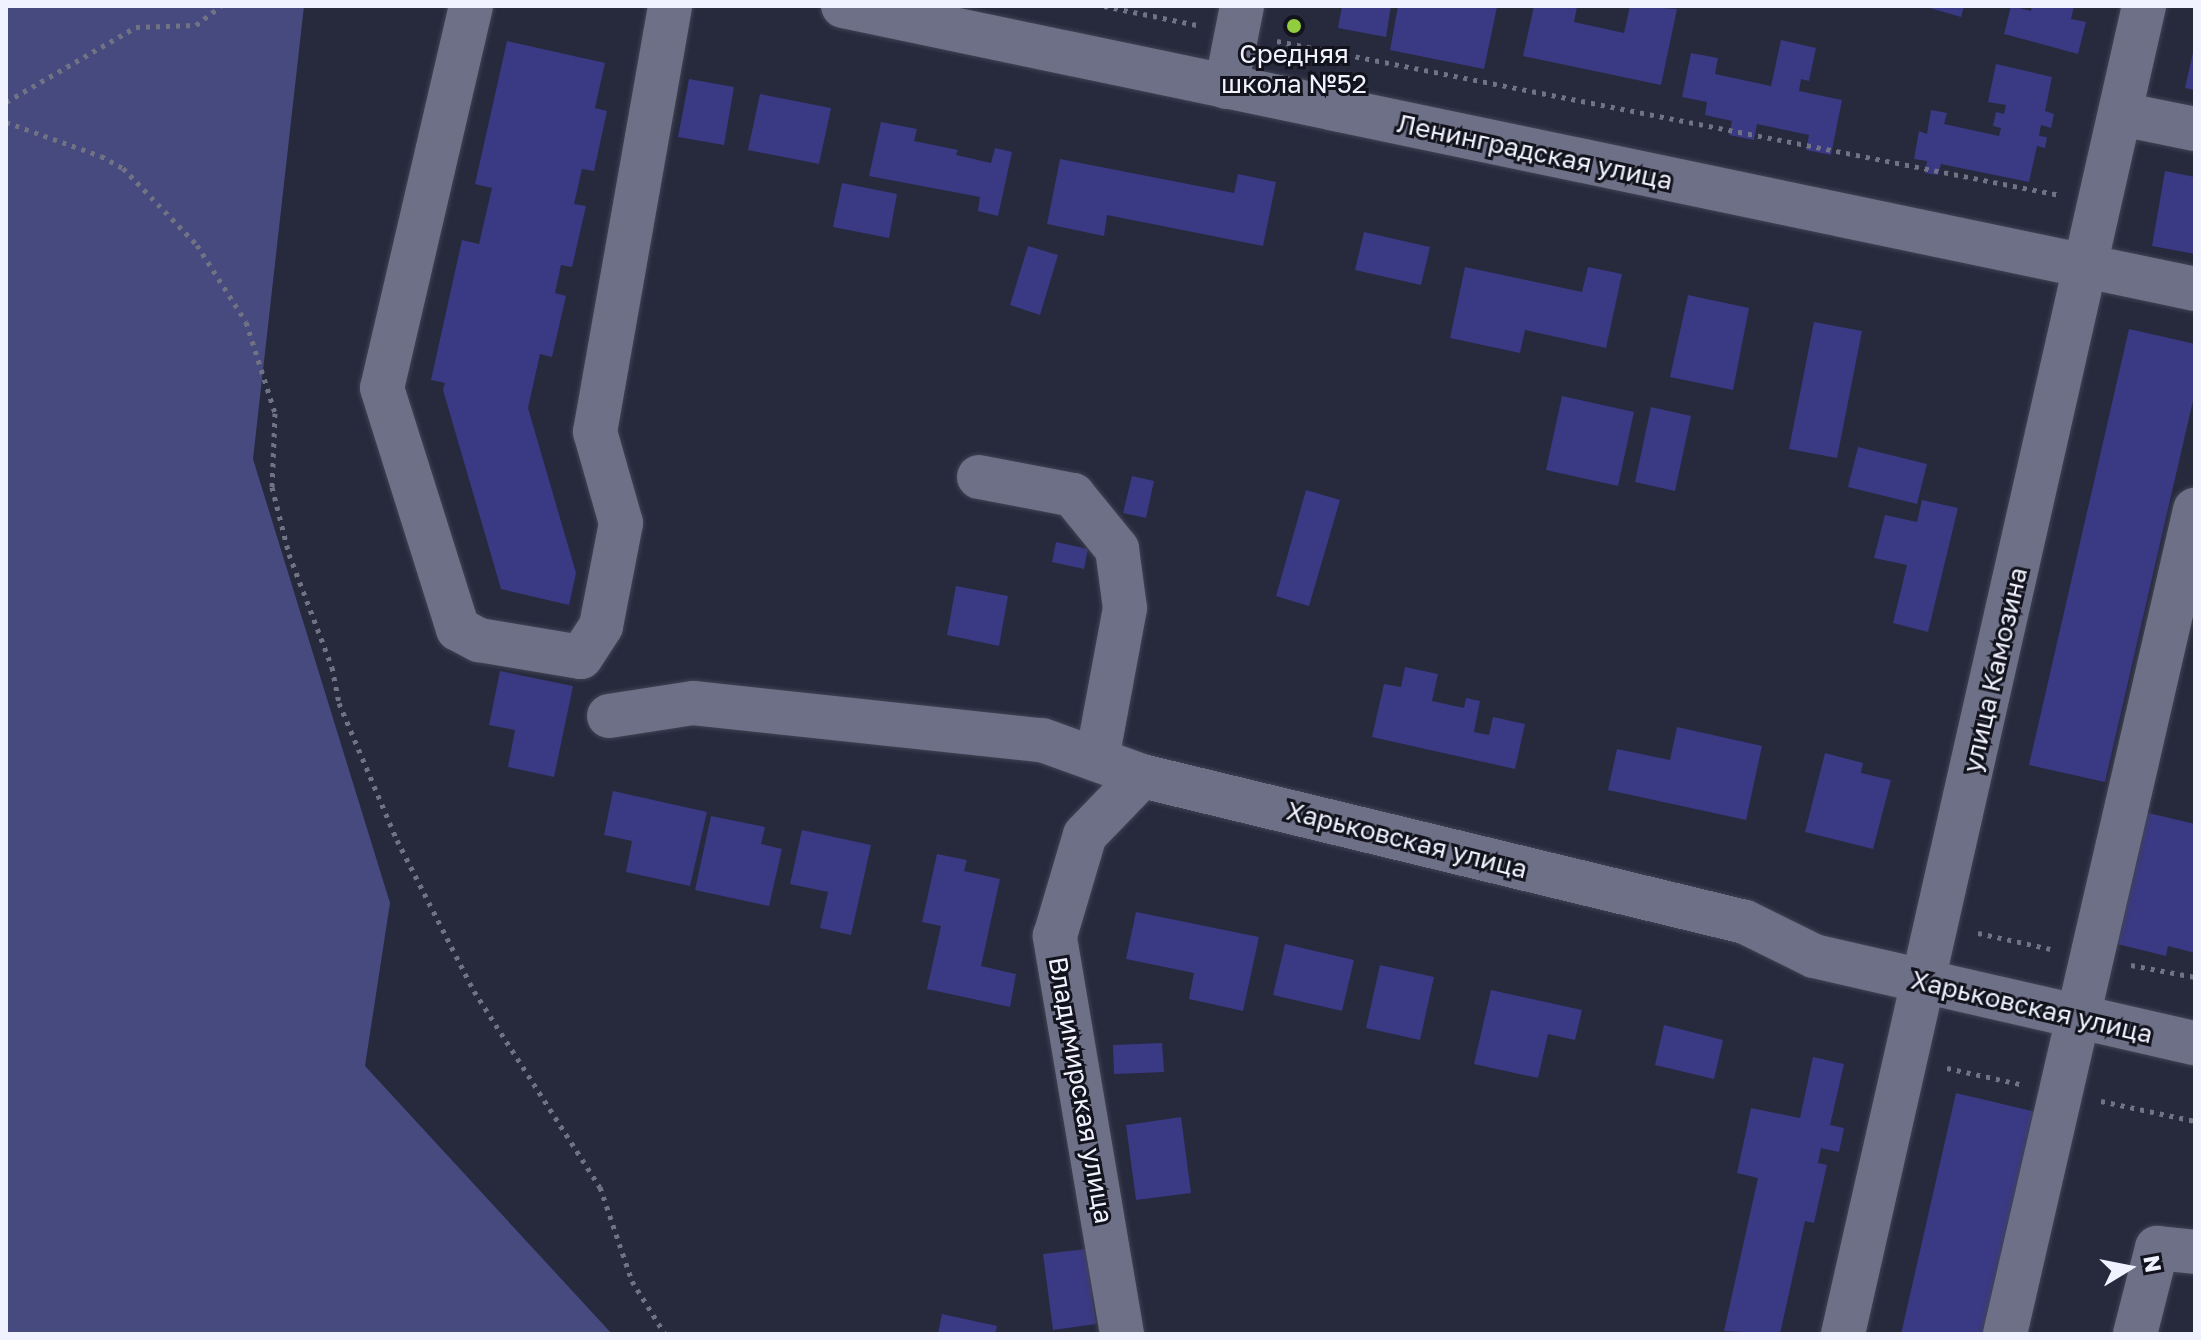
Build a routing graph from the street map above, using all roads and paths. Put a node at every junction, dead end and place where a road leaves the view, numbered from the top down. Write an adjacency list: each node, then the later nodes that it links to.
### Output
1 (221, 6): 10 (path)
2 (471, 6): 3 (street)
3 (670, 6)
4 (843, 6): 7 (street, Ленинградская улица)
5 (1104, 6): 8 (path)
6 (2144, 6): 11 (street, улица Камозина)
7 (973, 19): 9 (street, Ленинградская улица)
8 (1240, 19): 9 (street); 14 (path)
9 (1226, 87): 15 (street, Ленинградская улица)
10 (6, 102)
11 (2121, 114): 13 (street); 14 (street, улица Камозина)
12 (6, 122): 26 (path)
13 (2195, 129)
14 (2103, 201): 15 (street, улица Камозина)
15 (2087, 265): 16 (street, Ленинградская улица); 22 (street, улица Камозина)
16 (2195, 289)
17 (979, 477): 20 (street)
18 (2195, 510): 23 (street)
19 (609, 716): 20 (street, Харьковская улица)
20 (1097, 759): 21 (street, Харьковская улица)
21 (1142, 776): 22 (street, Харьковская улица); 27 (street, Владимирская улица)
22 (1924, 983): 23 (street, Харьковская улица); 28 (street, улица Камозина)
23 (2077, 1018): 24 (street, Харьковская улица); 29 (street)
24 (2195, 1043)
25 (2195, 1252): 30 (street)
26 (665, 1334)
27 (1122, 1334)
28 (1843, 1334)
29 (2005, 1334)
30 (2135, 1334)

